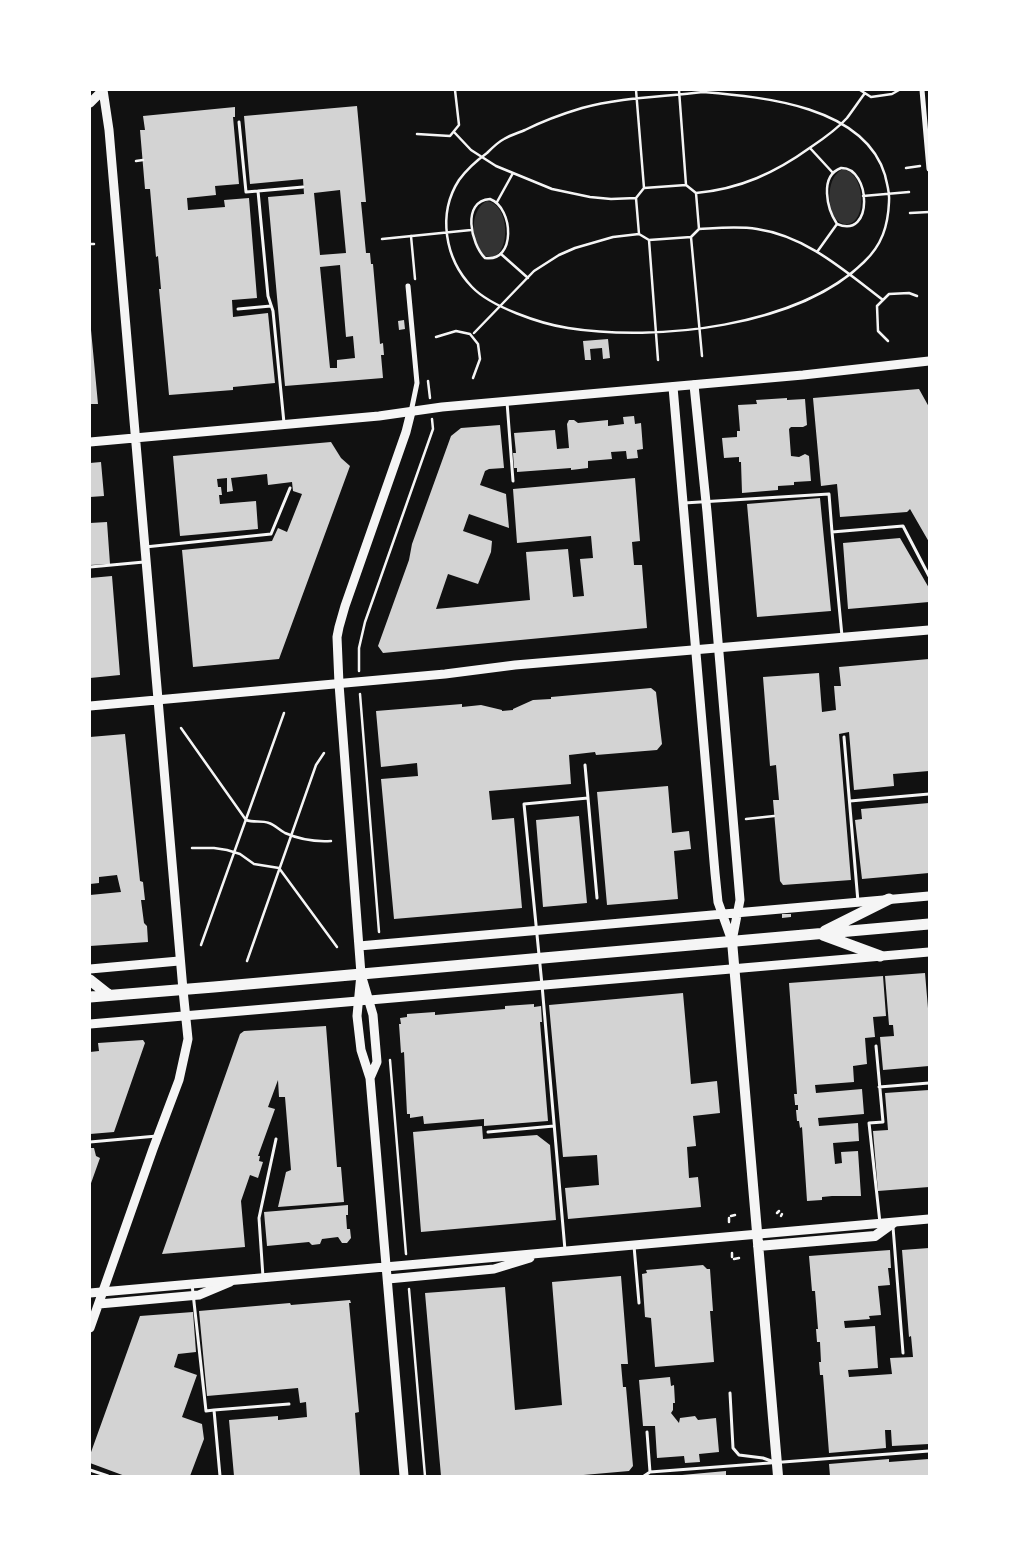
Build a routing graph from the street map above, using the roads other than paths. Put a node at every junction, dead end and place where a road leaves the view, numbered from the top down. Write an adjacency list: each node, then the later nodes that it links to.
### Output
1 (102, 90): 3 (main road); 4 (main road); 18 (main road)
2 (922, 90): 6 (street)
3 (90, 93)
4 (90, 103)
5 (239, 122): 8 (lane)
6 (929, 169)
7 (303, 186): 8 (lane)
8 (258, 191): 10 (lane)
9 (408, 286): 16 (street)
10 (271, 306): 11 (lane); 17 (lane)
11 (238, 309)
12 (929, 361): 13 (main road)
13 (694, 385): 14 (main road); 22 (main road)
14 (673, 387): 15 (main road); 23 (main road)
15 (507, 401): 16 (main road); 20 (lane)
16 (411, 412): 17 (main road); 33 (main road)
17 (284, 426): 18 (main road)
18 (136, 438): 19 (main road); 25 (main road)
19 (90, 442)
20 (513, 481)
21 (290, 488): 25 (lane)
22 (706, 502): 23 (lane); 24 (lane); 31 (main road)
23 (683, 503): 32 (main road)
24 (832, 532): 28 (lane); 30 (lane)
25 (145, 547): 26 (main road)
26 (146, 562): 27 (lane); 34 (main road)
27 (90, 567)
28 (929, 576)
29 (929, 630): 30 (main road)
30 (842, 638): 31 (main road)
31 (718, 648): 32 (main road); 45 (main road)
32 (697, 649): 33 (main road); 46 (main road)
33 (339, 684): 34 (main road); 51 (main road)
34 (158, 700): 35 (main road); 55 (main road)
35 (90, 706)
36 (844, 737): 40 (lane)
37 (585, 765): 39 (lane)
38 (929, 794): 40 (lane)
39 (588, 798): 42 (lane); 48 (lane)
40 (850, 801): 44 (lane)
41 (929, 896): 43 (main road)
42 (597, 898)
43 (889, 900): 44 (main road); 49 (highway)
44 (858, 902): 45 (main road)
45 (738, 913): 46 (main road); 50 (main road)
46 (722, 914): 48 (main road); 50 (main road)
47 (929, 924): 49 (highway)
48 (536, 931): 51 (main road); 54 (lane)
49 (818, 934): 50 (highway); 53 (highway)
50 (732, 941): 54 (highway); 56 (main road)
51 (359, 946): 58 (main road)
52 (929, 952): 53 (main road)
53 (880, 956): 56 (main road)
54 (539, 957): 58 (highway); 60 (lane)
55 (180, 961): 57 (main road); 61 (main road)
56 (735, 968): 60 (main road); 79 (main road)
57 (90, 969)
58 (361, 974): 61 (highway); 64 (main road)
59 (90, 980): 62 (highway)
60 (542, 985): 64 (main road); 71 (lane)
61 (183, 990): 62 (highway); 65 (main road)
62 (108, 995): 63 (highway)
63 (90, 997)
64 (364, 1001): 65 (main road); 68 (main road); 68 (main road)
65 (186, 1016): 66 (main road); 73 (main road)
66 (90, 1024)
67 (876, 1046): 70 (lane)
68 (370, 1078): 84 (main road)
69 (929, 1083): 70 (lane)
70 (879, 1088): 78 (lane)
71 (554, 1126): 72 (lane); 82 (lane)
72 (488, 1132)
73 (158, 1136): 75 (lane); 89 (main road)
74 (276, 1139): 85 (lane)
75 (90, 1142)
76 (929, 1219): 77 (main road)
77 (893, 1222): 78 (main road); 81 (main road); 95 (lane)
78 (880, 1224): 79 (main road)
79 (758, 1234): 80 (main road); 81 (main road)
80 (634, 1245): 82 (main road); 92 (lane)
81 (758, 1246): 101 (main road)
82 (565, 1251): 83 (main road)
83 (547, 1252): 84 (main road); 86 (main road)
84 (387, 1266): 85 (main road); 86 (main road)
85 (263, 1278): 87 (main road)
86 (388, 1279): 106 (main road)
87 (234, 1280): 88 (main road); 91 (main road)
88 (192, 1284): 89 (main road); 91 (lane)
89 (103, 1291): 90 (main road); 93 (main road)
90 (90, 1293)
91 (193, 1296): 93 (main road); 98 (lane)
92 (639, 1303)
93 (99, 1304): 94 (main road)
94 (90, 1328)
95 (903, 1353)
96 (730, 1393): 101 (lane)
97 (289, 1404): 98 (lane)
98 (214, 1410): 105 (lane)
99 (646, 1432): 103 (lane)
100 (929, 1451): 101 (lane)
101 (777, 1464): 103 (lane); 108 (main road)
102 (90, 1470): 104 (lane)
103 (650, 1472): 107 (lane)
104 (108, 1476)
105 (220, 1476)
106 (404, 1476)
107 (644, 1476)
108 (778, 1476)

